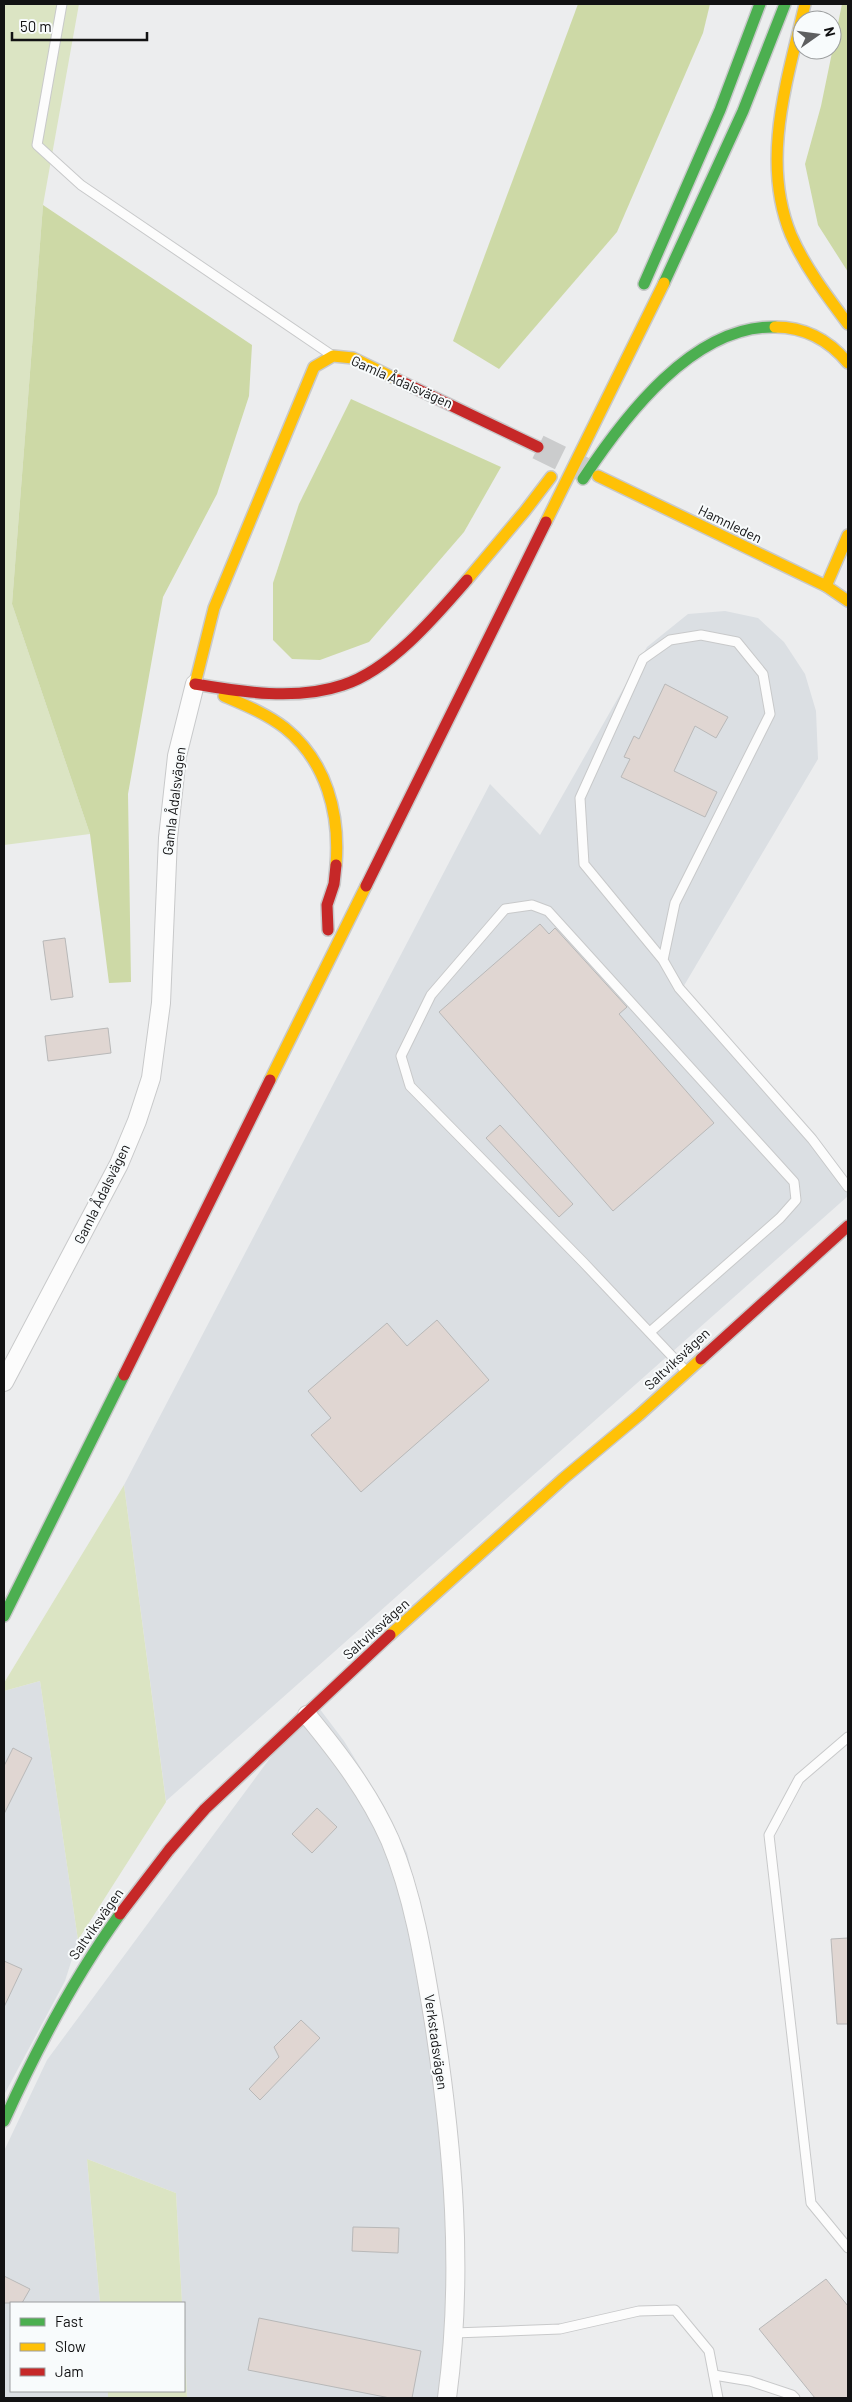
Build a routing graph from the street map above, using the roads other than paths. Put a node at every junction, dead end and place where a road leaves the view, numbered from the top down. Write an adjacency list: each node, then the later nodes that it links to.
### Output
1 (62, 4): 7 (lane)
2 (760, 4): 5 (main road)
3 (785, 4): 11 (main road)
4 (805, 4): 6 (main road)
5 (638, 297)
6 (848, 324)
7 (333, 356): 9 (main road, Gamla Ådalsvägen); 16 (main road, Gamla Ådalsvägen)
8 (848, 363): 11 (main road)
9 (538, 447)
10 (598, 476): 14 (main road, Hamnleden)
11 (563, 488): 24 (main road)
12 (525, 531): 16 (main road)
13 (848, 535): 14 (main road)
14 (826, 586): 15 (main road, Hamnleden)
15 (848, 601)
16 (195, 684): 17 (main road); 23 (street, Gamla Ådalsvägen)
17 (341, 904)
18 (663, 960): 18 (lane); 19 (lane)
19 (848, 1186)
20 (848, 1226): 22 (main road, Saltviksvägen)
21 (650, 1332): 21 (lane); 22 (lane)
22 (686, 1372): 25 (main road, Saltviksvägen)
23 (4, 1382)
24 (4, 1616)
25 (307, 1715): 27 (main road, Saltviksvägen); 29 (street, Verkstadsvägen)
26 (848, 1737): 28 (lane)
27 (4, 2121)
28 (848, 2248)
29 (454, 2333): 30 (lane); 31 (street, Verkstadsvägen)
30 (714, 2375): 32 (lane); 33 (lane)
31 (447, 2398)
32 (718, 2398)
33 (795, 2398)

